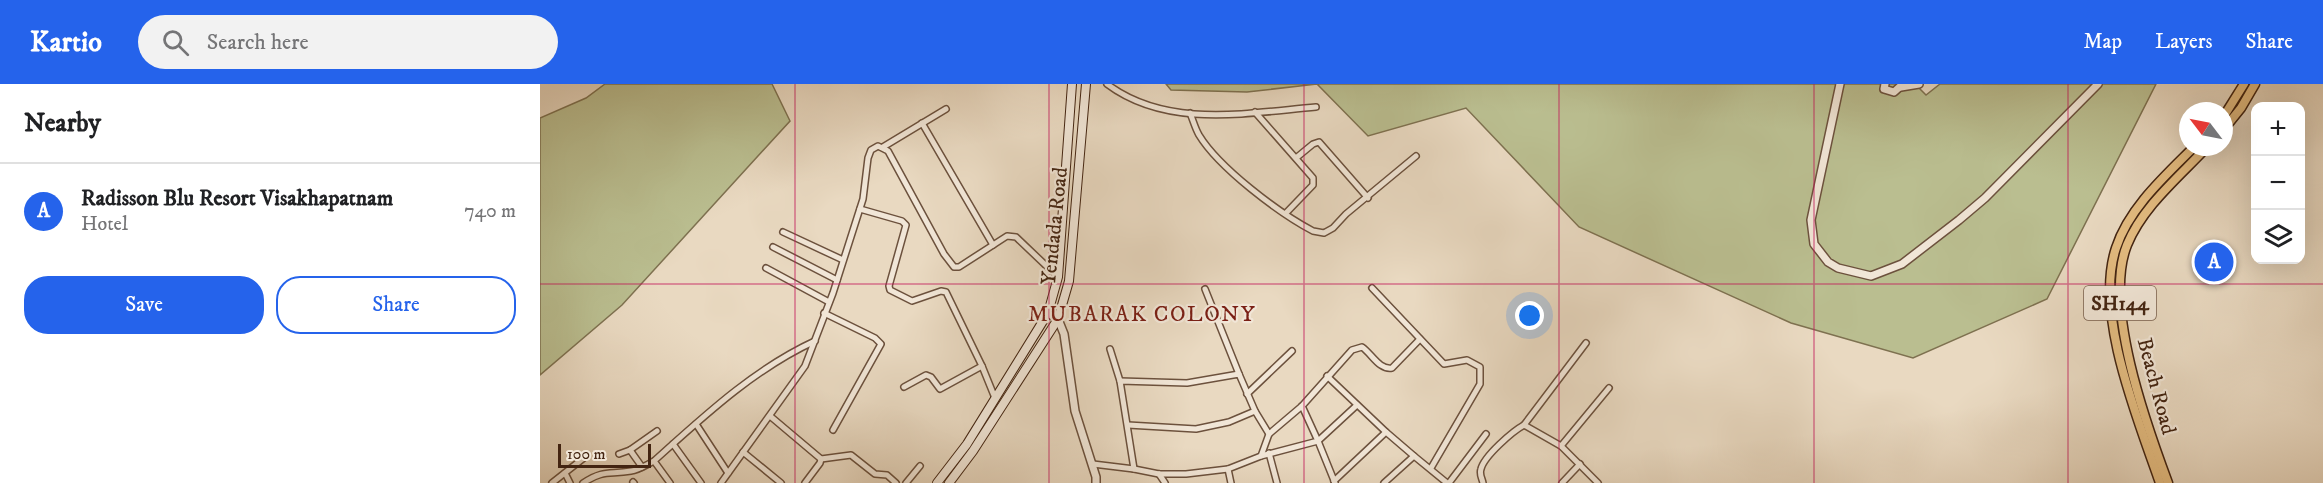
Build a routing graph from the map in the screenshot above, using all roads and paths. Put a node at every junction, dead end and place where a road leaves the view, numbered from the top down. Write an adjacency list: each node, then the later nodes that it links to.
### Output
1 (1072, 84): 32 (main road, Yendada Road)
2 (1086, 84): 39 (main road, Yendada Road)
3 (1107, 84): 15 (street)
4 (1840, 84): 7 (street)
5 (1885, 84): 10 (street)
6 (1919, 84): 10 (street)
7 (2098, 84)
8 (2244, 84): 11 (main road)
9 (2255, 84): 16 (main road)
10 (1902, 86)
11 (2233, 102)
12 (1316, 107): 14 (street)
13 (946, 109): 17 (street)
14 (1255, 112): 15 (street); 22 (street)
15 (1190, 113): 26 (street)
16 (2233, 118)
17 (922, 123): 18 (street); 28 (street)
18 (883, 147): 25 (street); 28 (street)
19 (1416, 156): 24 (street)
20 (2190, 156): 23 (main road, SH144)
21 (2193, 156): 23 (main road, Beach Road / SH144)
22 (1296, 158): 24 (street); 26 (street)
23 (2188, 159): 109 (main road, SH144); 110 (main road, Beach Road / SH144)
24 (1368, 198): 26 (street)
25 (860, 210): 30 (street); 45 (street)
26 (1286, 213)
27 (783, 232): 30 (street)
28 (993, 245): 32 (street)
29 (773, 247): 33 (street)
30 (843, 260): 33 (street)
31 (765, 268): 36 (street)
32 (1058, 277): 38 (main road, Yendada Road)
33 (837, 280): 36 (street)
34 (1371, 288): 40 (street)
35 (1205, 289): 46 (street)
36 (829, 302): 37 (street)
37 (824, 313): 41 (street); 60 (street)
38 (1048, 313): 39 (street); 52 (main road, Yendada Road)
39 (1058, 319): 77 (street); 99 (main road, Yendada Road)
40 (1420, 339): 47 (street); 81 (street)
41 (816, 341): 56 (street); 57 (street)
42 (1586, 343): 59 (street)
43 (1110, 349): 48 (street)
44 (1292, 351): 51 (street)
45 (982, 366): 49 (street); 52 (street)
46 (1239, 374): 48 (street); 51 (street)
47 (1327, 376): 53 (street); 54 (street)
48 (1120, 381): 58 (street)
49 (904, 387)
50 (1609, 388): 67 (street)
51 (1247, 394): 55 (street)
52 (995, 398): 98 (main road, Yendada Road)
53 (1357, 405): 62 (street); 65 (street)
54 (1302, 406): 63 (street); 65 (street)
55 (1255, 411): 58 (street); 63 (street)
56 (770, 416): 69 (street); 75 (street)
57 (696, 424): 66 (street); 85 (street)
58 (1128, 425): 82 (street)
59 (1524, 425): 67 (street); 106 (street)
60 (833, 430)
61 (657, 431): 68 (street)
62 (1386, 432): 73 (street); 87 (street)
63 (1269, 434): 72 (street)
64 (1486, 434): 105 (street)
65 (1318, 441): 70 (street); 87 (street)
66 (673, 444): 76 (street); 92 (street)
67 (1561, 446): 78 (street)
68 (630, 450): 71 (street); 80 (street)
69 (743, 452): 85 (street); 94 (street)
70 (1269, 453): 72 (street); 103 (street)
71 (620, 454)
72 (1261, 456): 83 (street)
73 (1414, 456): 81 (street); 104 (street)
74 (585, 457): 84 (street)
75 (821, 459): 95 (street); 96 (street)
76 (654, 461): 80 (street); 91 (street)
77 (1092, 464): 82 (street); 100 (street)
78 (1580, 464): 107 (street); 108 (street)
79 (920, 466): 97 (street)
80 (642, 467): 90 (street)
81 (1431, 468): 105 (street)
82 (1134, 469): 86 (street)
83 (1227, 469): 86 (street); 102 (street)
84 (565, 473): 88 (street); 89 (street)
85 (728, 473): 93 (street)
86 (1159, 474): 101 (street)
87 (1335, 482)
88 (552, 483)
89 (570, 483)
90 (583, 483)
91 (670, 483)
92 (701, 483)
93 (721, 483)
94 (781, 483)
95 (805, 483)
96 (896, 483)
97 (906, 483)
98 (937, 483)
99 (949, 483)
100 (1096, 483)
101 (1165, 483)
102 (1231, 483)
103 (1277, 483)
104 (1384, 483)
105 (1448, 483)
106 (1483, 483)
107 (1562, 483)
108 (1598, 483)
109 (2160, 483)
110 (2168, 483)

